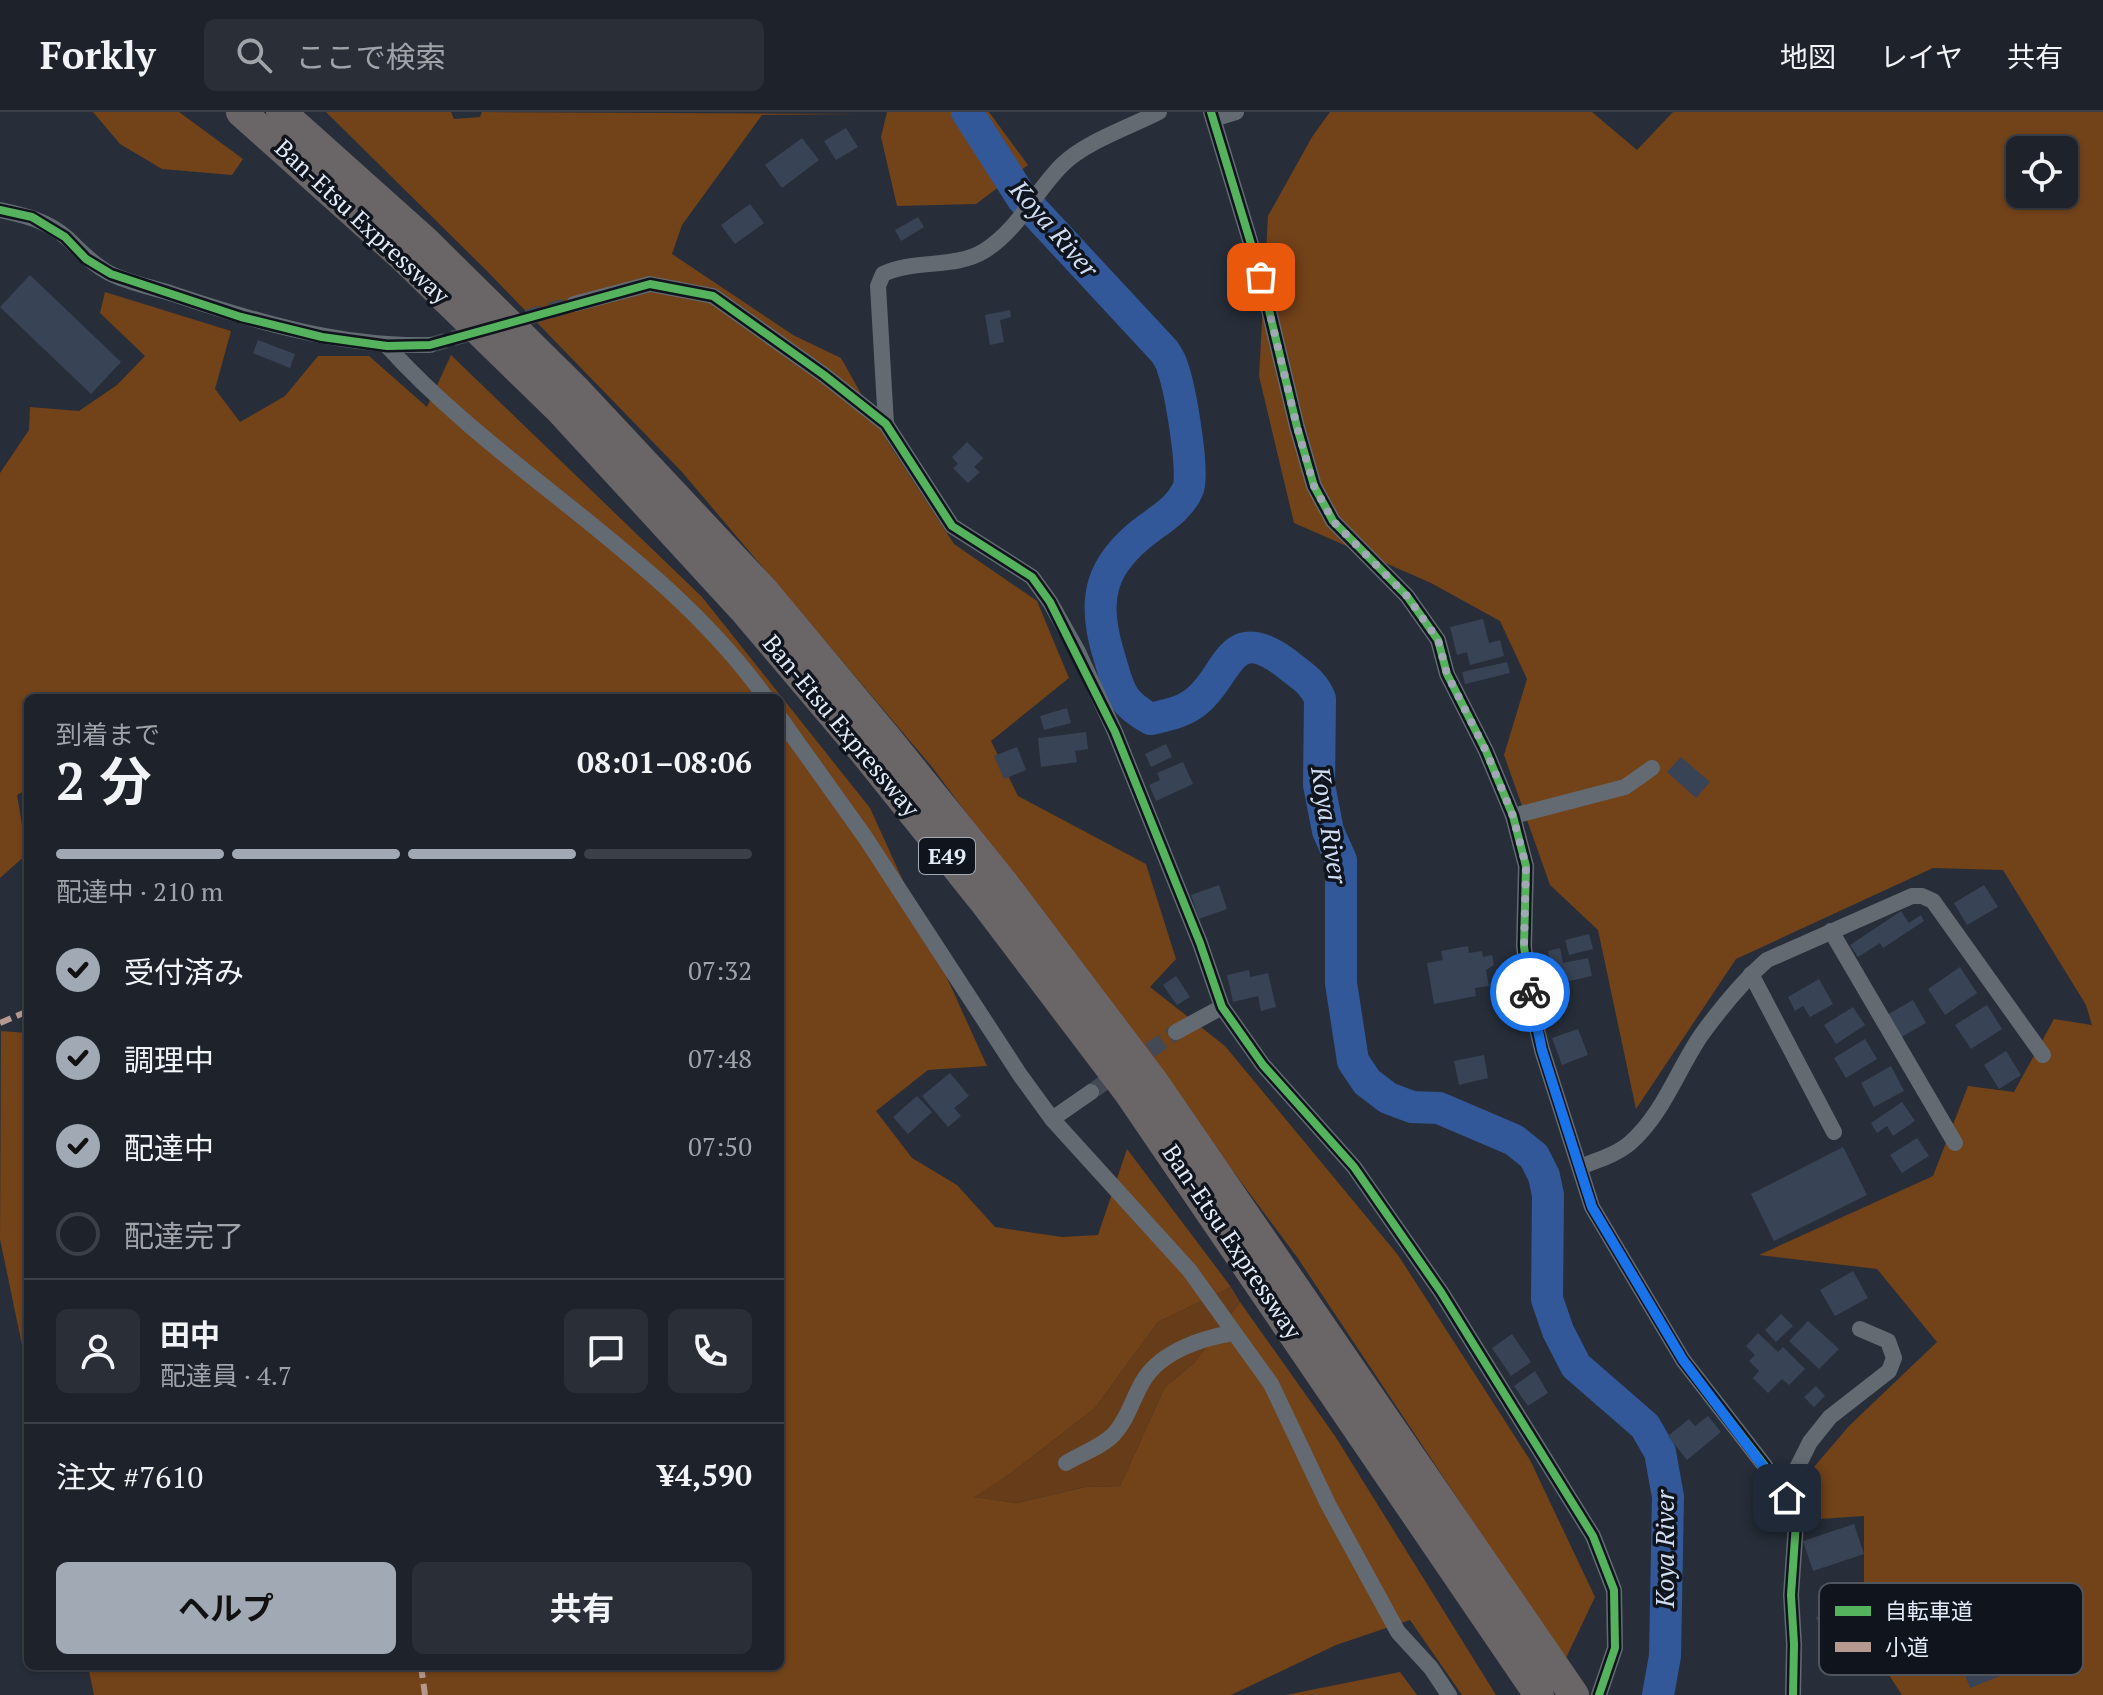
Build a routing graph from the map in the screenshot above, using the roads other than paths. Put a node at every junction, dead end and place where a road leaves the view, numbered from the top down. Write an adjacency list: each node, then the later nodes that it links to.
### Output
1 (241, 112): 30 (highway, Ban-Etsu Expressway / E49)
2 (281, 112): 31 (highway, Ban-Etsu Expressway / E49)
3 (1159, 112): 10 (street)
4 (1236, 112): 5 (street)
5 (1212, 115): 14 (street)
6 (0, 210): 9 (street)
7 (574, 304): 10 (street)
8 (430, 345): 9 (street)
9 (387, 346): 11 (street)
10 (886, 424): 17 (street)
11 (763, 694)
12 (784, 724): 21 (street)
13 (1652, 768): 14 (street)
14 (1513, 816): 24 (street)
15 (1831, 931): 16 (street); 19 (street); 23 (street)
16 (1751, 974): 22 (street); 24 (street)
17 (1222, 1007): 18 (street); 32 (street)
18 (1176, 1032)
19 (2043, 1055)
20 (1091, 1092): 21 (street)
21 (1052, 1119): 26 (street)
22 (1834, 1132)
23 (1955, 1143)
24 (1580, 1167): 28 (street)
25 (1860, 1329): 28 (street)
26 (1233, 1333): 27 (street); 29 (street)
27 (1066, 1463)
28 (1784, 1494): 33 (street)
29 (1449, 1695)
30 (1539, 1695)
31 (1574, 1695)
32 (1599, 1695)
33 (1793, 1695)

